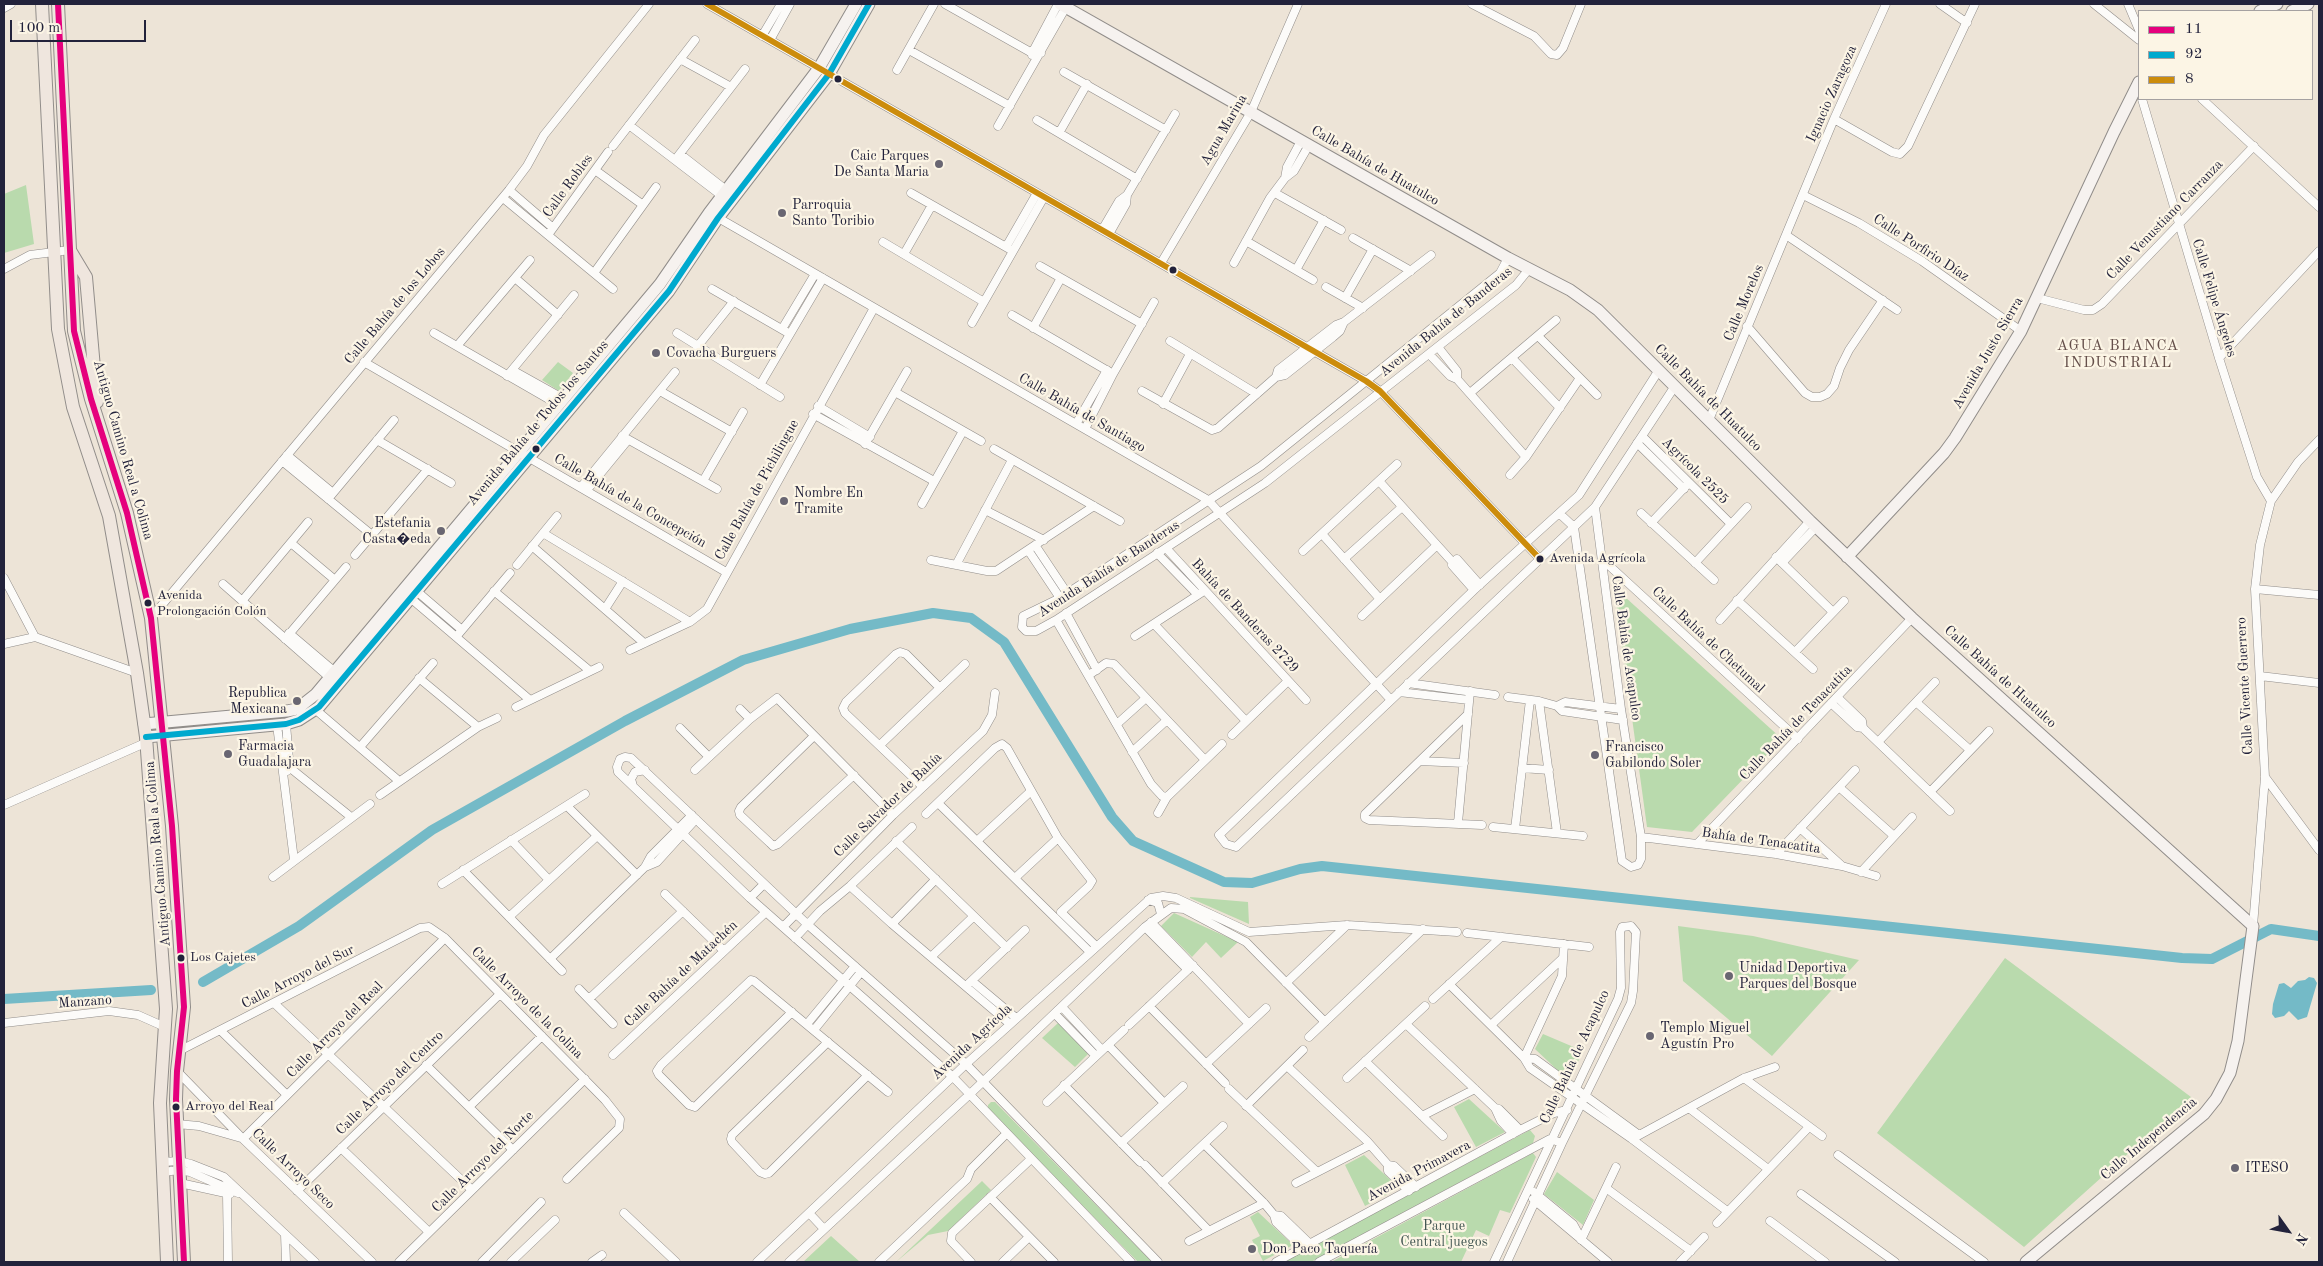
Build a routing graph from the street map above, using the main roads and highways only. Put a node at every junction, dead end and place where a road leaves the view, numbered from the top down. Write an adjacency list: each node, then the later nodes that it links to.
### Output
1 (42, 4): 3 (main road, Antiguo Camino Real a Colima)
2 (58, 4): 4 (main road, Antiguo Camino Real a Colima)
3 (167, 1262)
4 (184, 1262)

